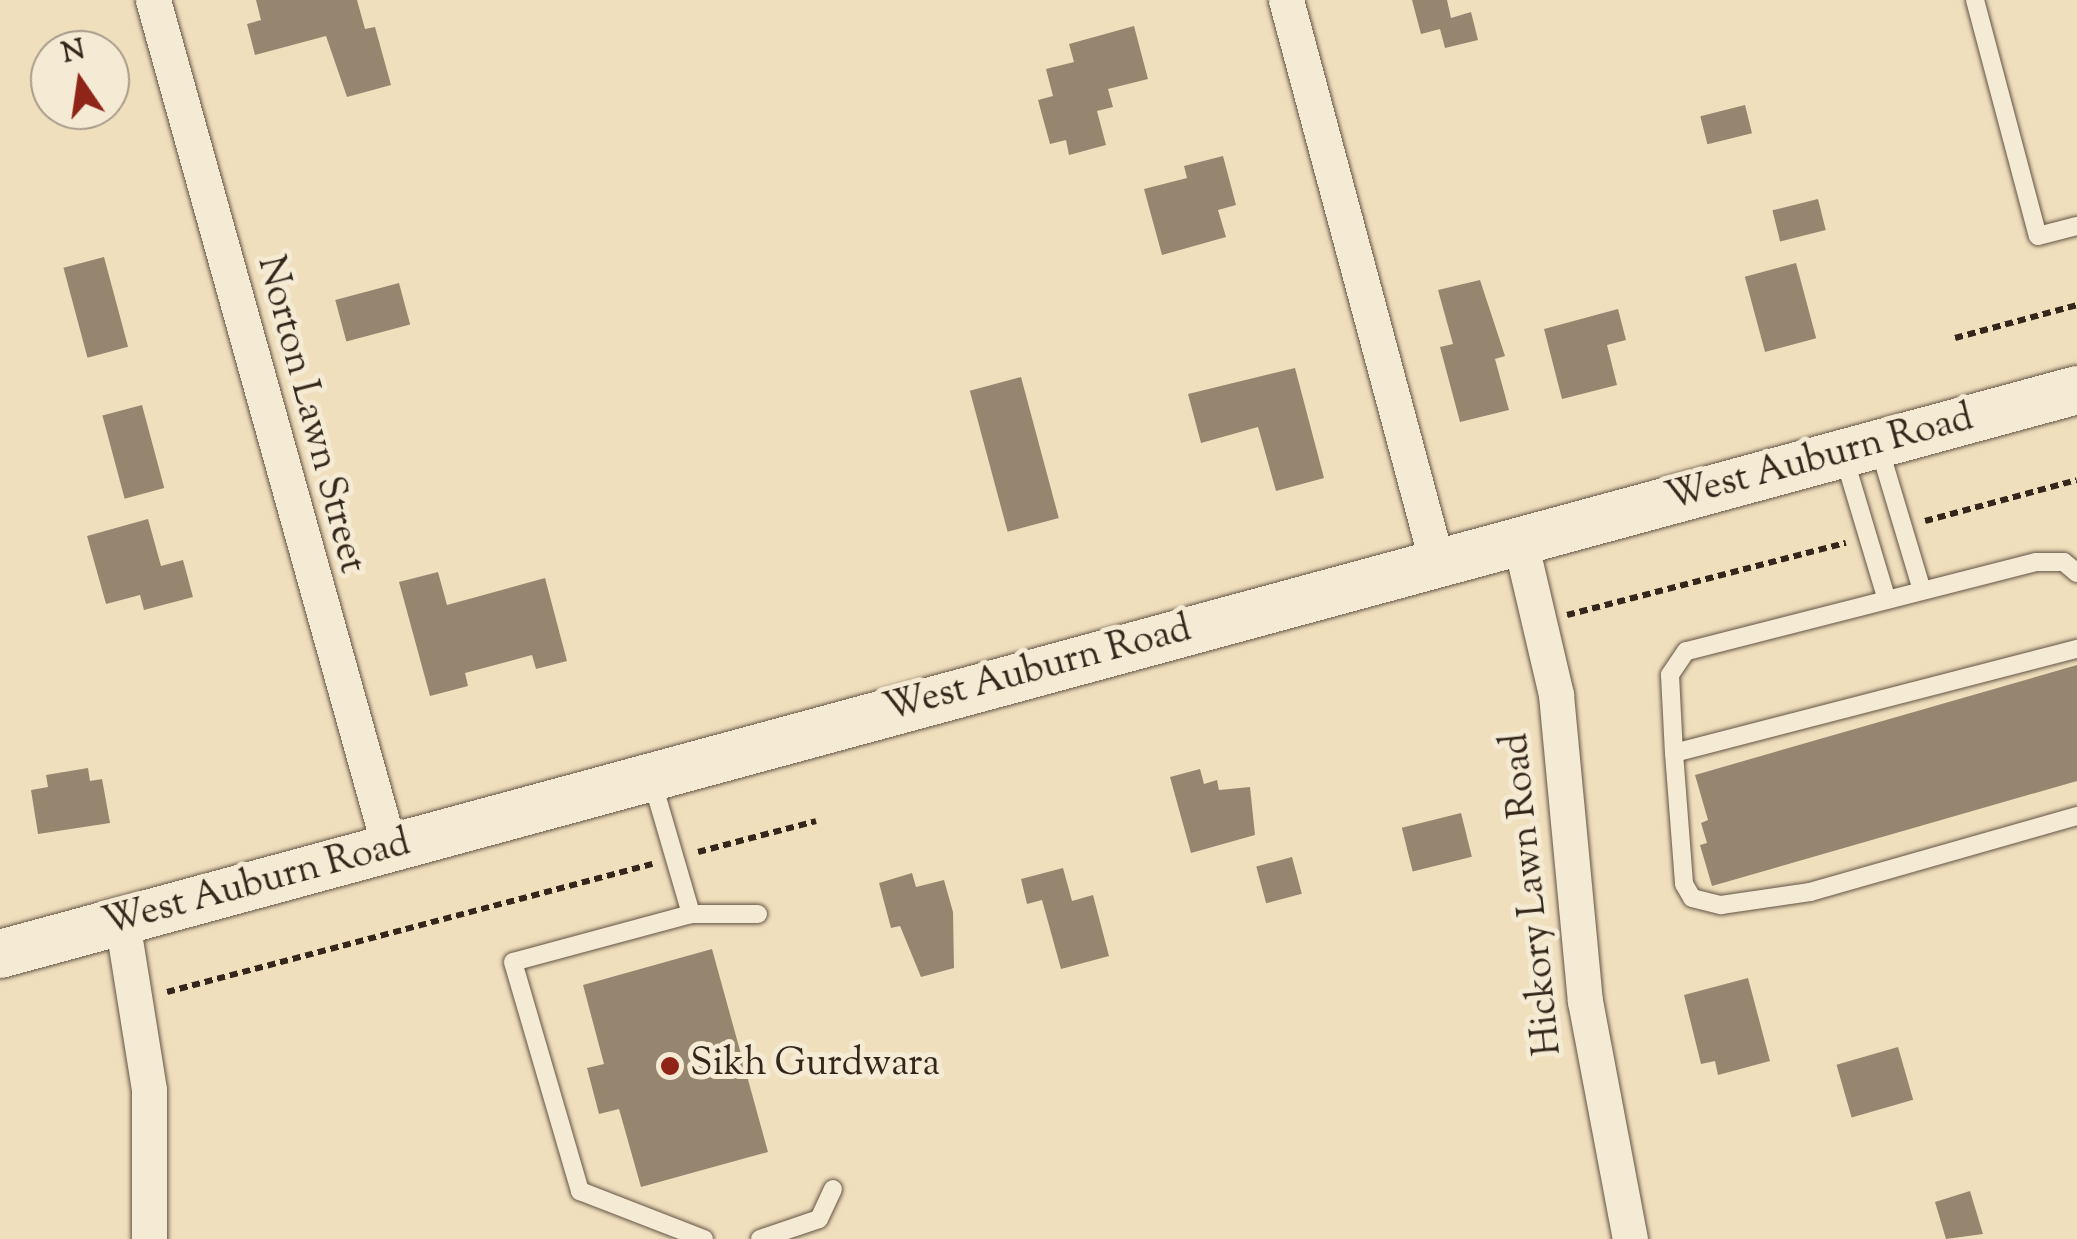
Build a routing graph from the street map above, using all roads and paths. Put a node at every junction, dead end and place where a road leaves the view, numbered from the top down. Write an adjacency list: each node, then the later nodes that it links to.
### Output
1 (154, 0): 23 (street, Norton Lawn Street)
2 (1286, 0): 13 (street)
3 (1975, 0): 4 (lane)
4 (2077, 226)
5 (2077, 305): 6 (path)
6 (1956, 338)
7 (2077, 390): 8 (main road, West Auburn Road)
8 (1861, 449): 10 (lane); 11 (lane); 12 (main road, West Auburn Road)
9 (2077, 480): 10 (path)
10 (1904, 527): 15 (lane)
11 (1868, 537): 16 (lane); 17 (path)
12 (1520, 542): 13 (main road, West Auburn Road); 17 (street, Hickory Lawn Road)
13 (1437, 563): 20 (main road, West Auburn Road)
14 (2077, 573): 15 (lane)
15 (1922, 590): 16 (lane)
16 (1887, 600): 19 (lane)
17 (1540, 622): 34 (street, Hickory Lawn Road)
18 (2077, 649): 19 (lane)
19 (1674, 754): 21 (lane)
20 (651, 776): 23 (main road, West Auburn Road); 24 (lane)
21 (2077, 816)
22 (816, 821): 24 (path)
23 (390, 850): 27 (main road, West Auburn Road)
24 (676, 858): 25 (lane); 29 (path)
25 (690, 914): 26 (lane); 32 (lane)
26 (758, 914)
27 (122, 921): 28 (main road, West Auburn Road); 29 (street)
28 (0, 954)
29 (136, 1000): 31 (street)
30 (832, 1189): 33 (lane)
31 (149, 1239)
32 (704, 1239)
33 (760, 1239)
34 (1630, 1239)

